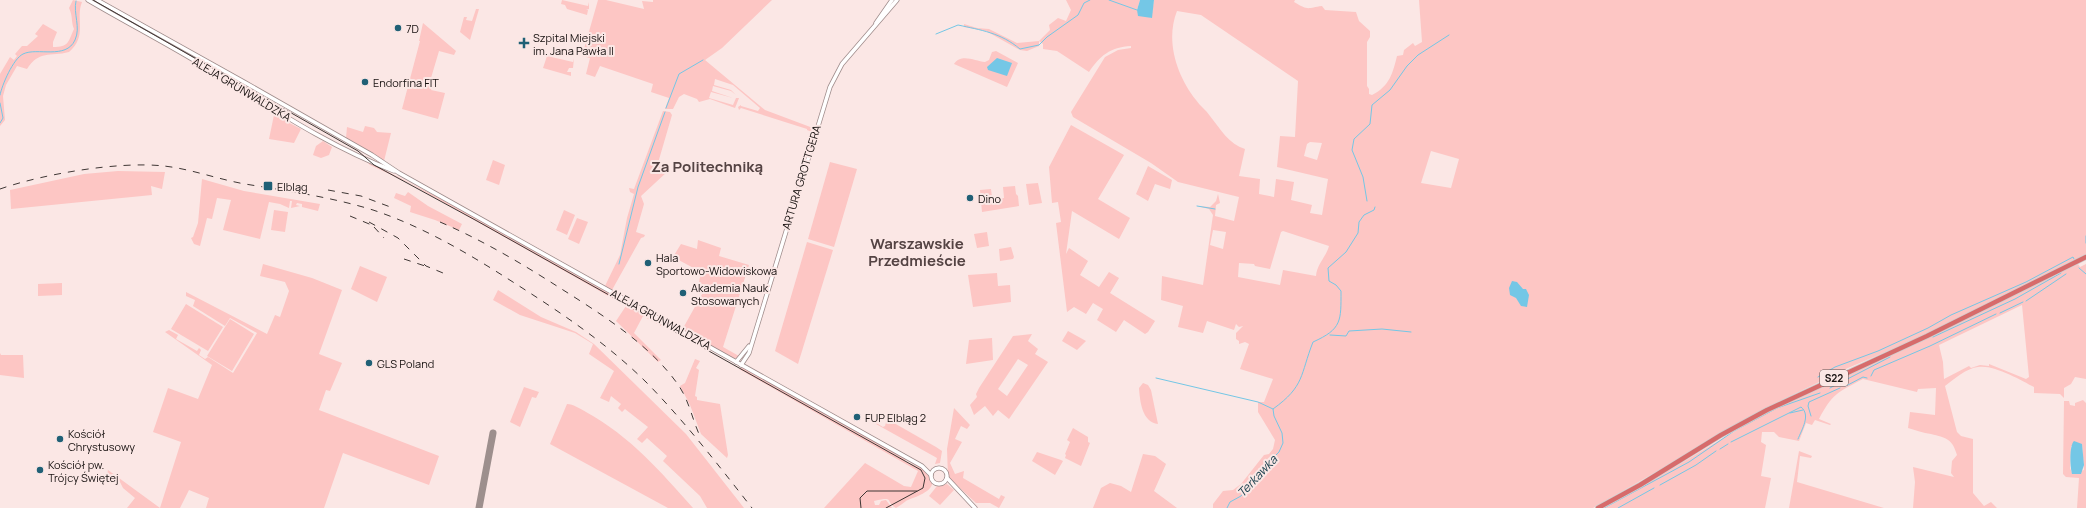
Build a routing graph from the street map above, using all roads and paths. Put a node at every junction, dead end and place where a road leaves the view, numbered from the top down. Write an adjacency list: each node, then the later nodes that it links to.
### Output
1 (88, 0): 6 (main road, ALEJA GRUNWALDZKA)
2 (97, 0): 6 (main road, ALEJA GRUNWALDZKA)
3 (892, 0): 5 (main road, ARTURA GROTTGERA)
4 (897, 0): 5 (main road, ARTURA GROTTGERA)
5 (876, 24): 8 (main road, ARTURA GROTTGERA)
6 (399, 173): 9 (main road, ALEJA GRUNWALDZKA)
7 (2086, 258): 16 (highway, S22)
8 (751, 343): 9 (main road, ARTURA GROTTGERA); 10 (main road, ARTURA GROTTGERA)
9 (736, 362): 10 (main road, ALEJA GRUNWALDZKA)
10 (741, 365): 11 (main road, ALEJA GRUNWALDZKA)
11 (922, 466): 12 (main road, ALEJA GRUNWALDZKA); 13 (main road, ALEJA GRUNWALDZKA)
12 (934, 470): 13 (main road); 14 (main road)
13 (931, 475): 14 (main road)
14 (945, 480): 15 (main road)
15 (975, 508)
16 (1598, 508)

